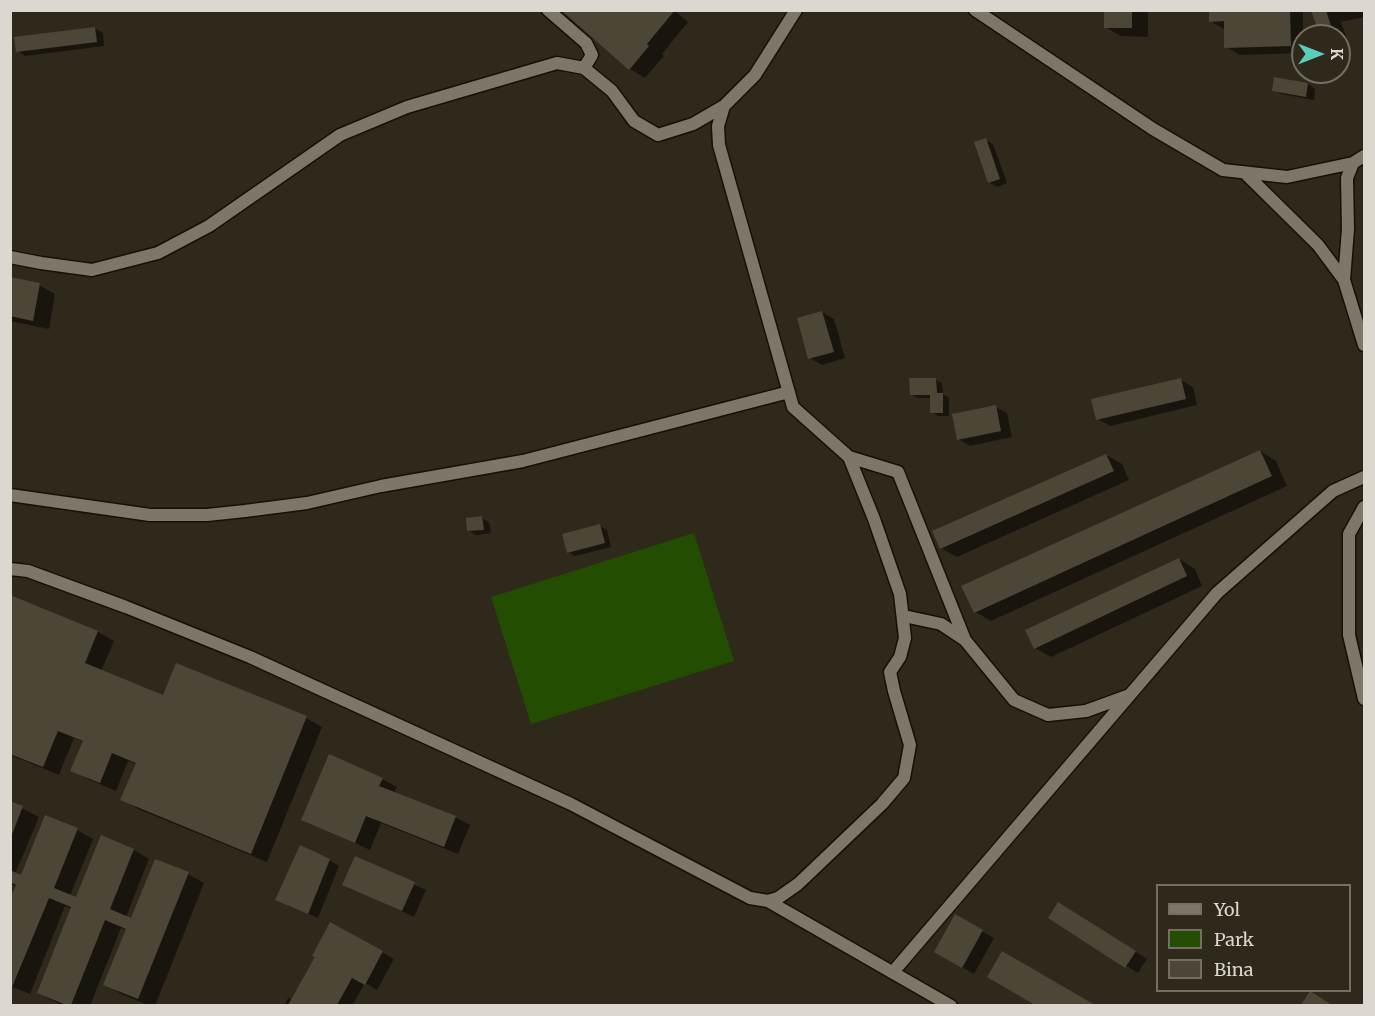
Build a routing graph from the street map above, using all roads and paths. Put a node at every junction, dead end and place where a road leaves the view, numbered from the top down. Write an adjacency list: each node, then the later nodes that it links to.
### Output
1 (548, 10): 4 (street)
2 (796, 10): 5 (street)
3 (975, 10): 8 (street)
4 (584, 68): 5 (street); 9 (street)
5 (724, 106): 12 (street)
6 (1365, 156): 7 (street)
7 (1353, 163): 8 (street); 10 (street)
8 (1245, 172): 10 (street)
9 (10, 257)
10 (1344, 280): 11 (street)
11 (1365, 345)
12 (789, 392): 13 (street); 15 (street)
13 (849, 457): 18 (street); 19 (street)
14 (1365, 477): 20 (street)
15 (10, 495)
16 (1365, 507): 21 (street)
17 (10, 569): 22 (street)
18 (904, 616): 19 (street); 22 (street)
19 (965, 640): 20 (street)
20 (1132, 695): 23 (street)
21 (1365, 699)
22 (768, 901): 23 (street)
23 (893, 972): 24 (street)
24 (951, 1005)

